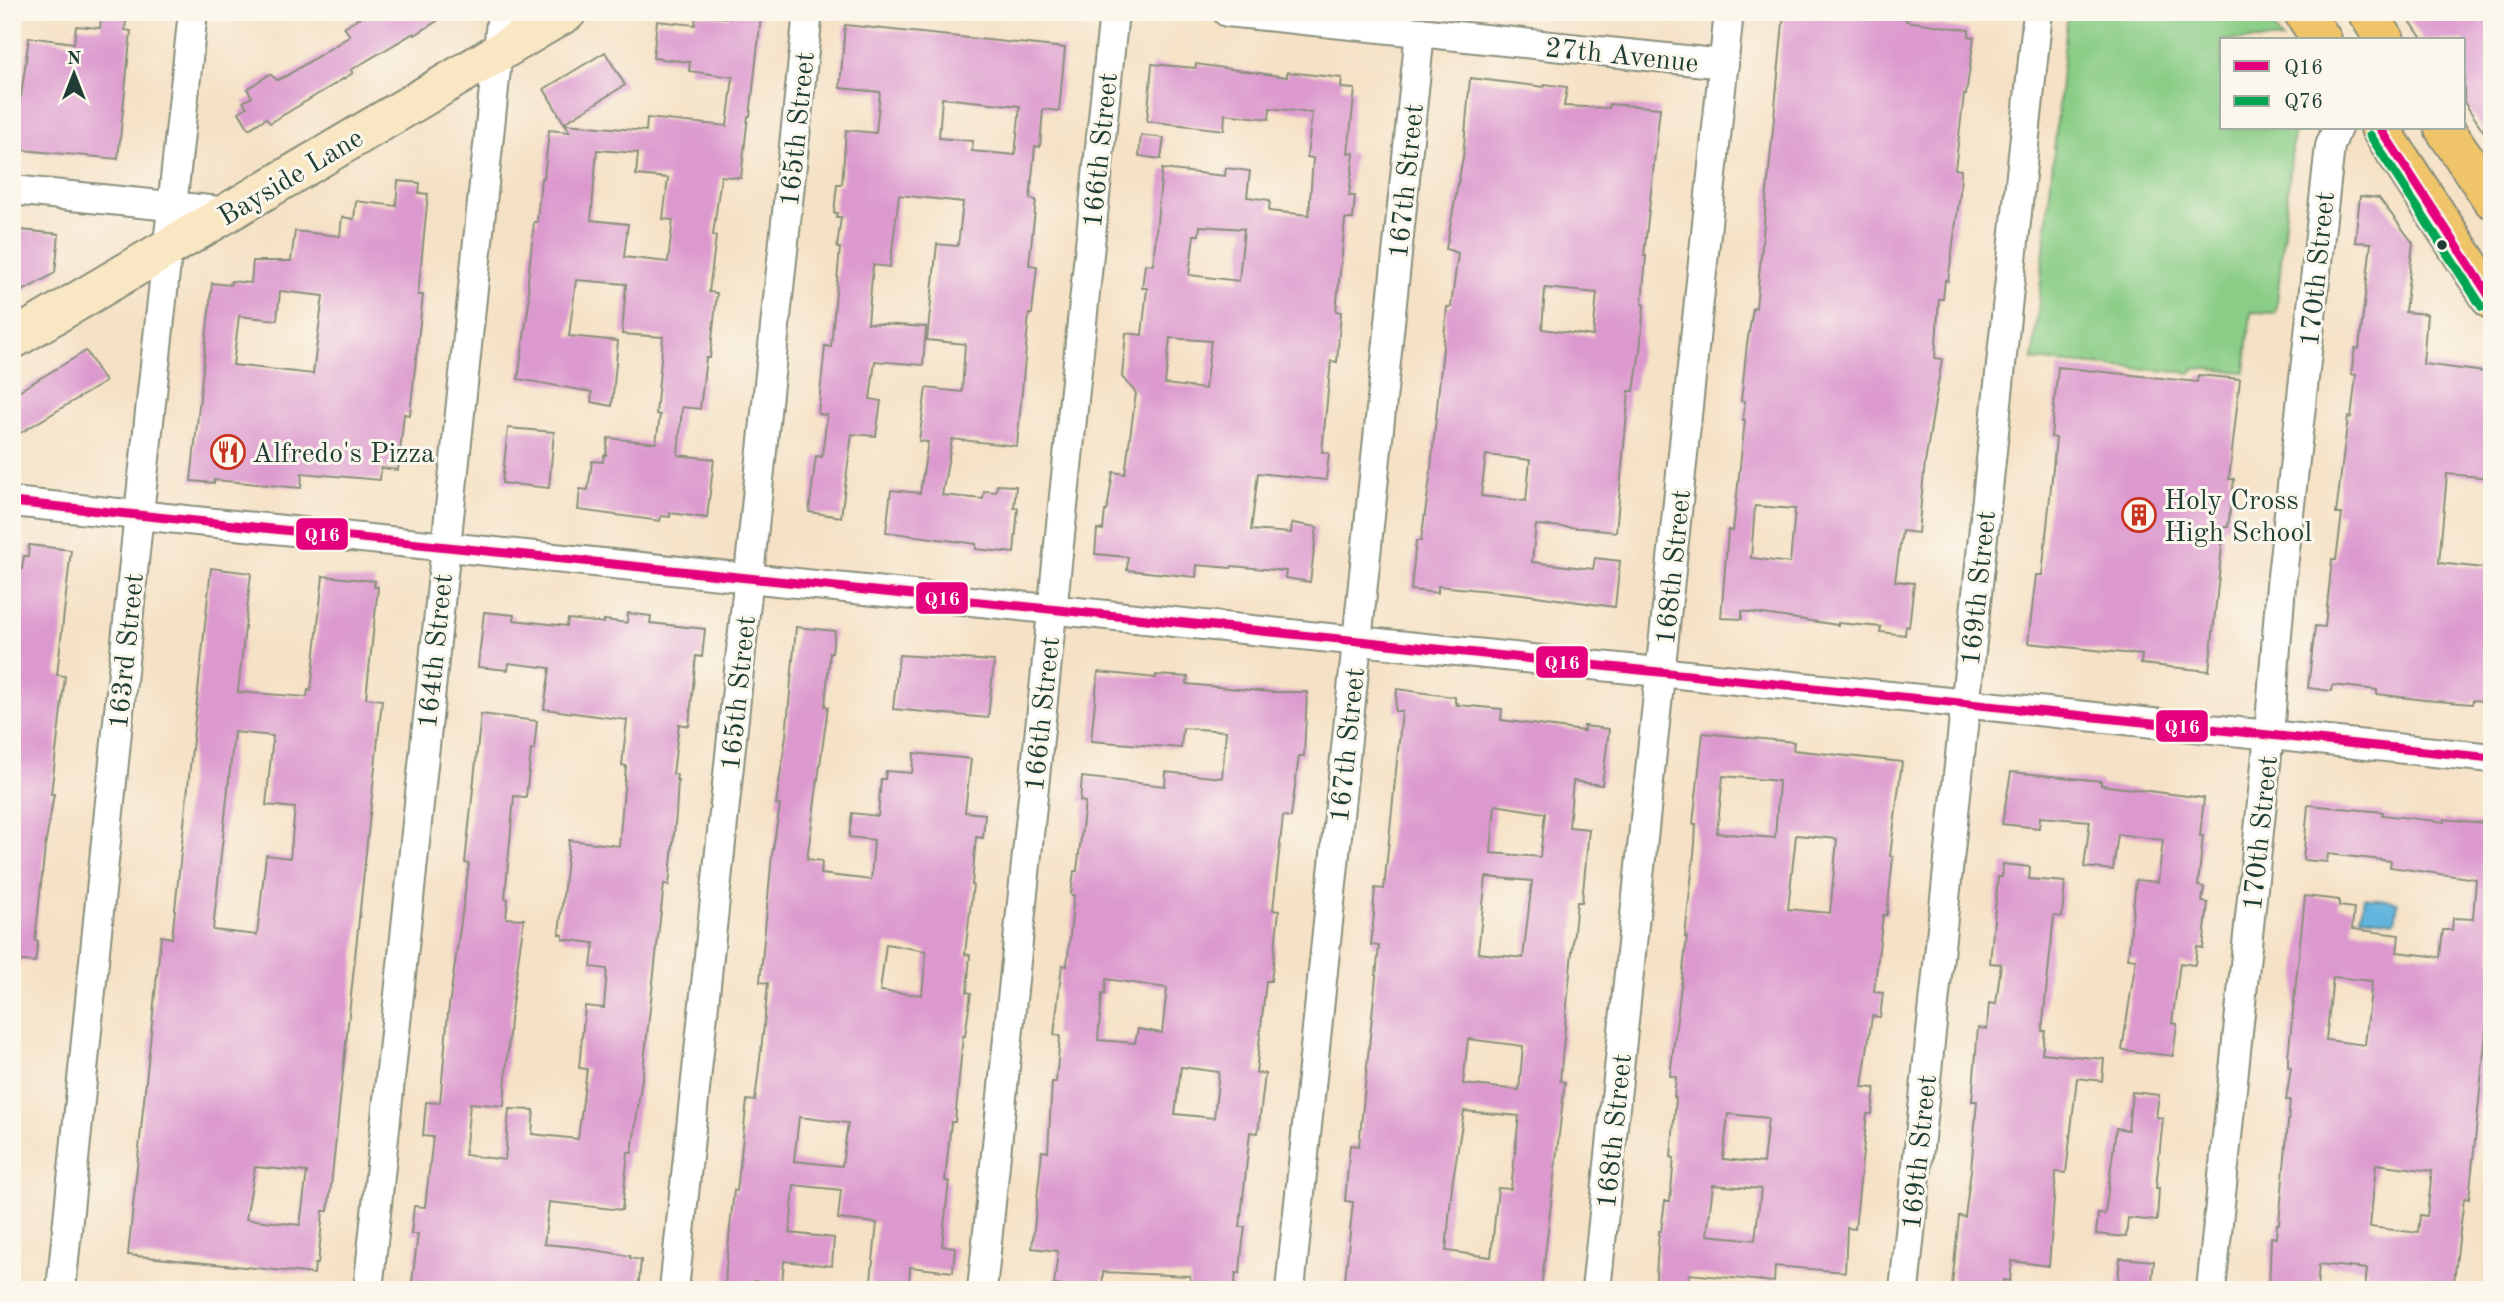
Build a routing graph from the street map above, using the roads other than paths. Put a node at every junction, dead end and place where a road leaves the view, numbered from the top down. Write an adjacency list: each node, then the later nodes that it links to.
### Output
1 (193, 12): 21 (street, 163rd Street)
2 (502, 12): 14 (street, 164th Street)
3 (567, 12): 14 (street, Bayside Lane)
4 (808, 12): 29 (street, 165th Street)
5 (1114, 12): 30 (street, 166th Street)
6 (1227, 12): 11 (street, 27th Avenue)
7 (1729, 12): 15 (street, 168th Street)
8 (2038, 12): 33 (street, 169th Street)
9 (2304, 12): 12 (main road)
10 (2367, 12): 13 (main road)
11 (1420, 32): 15 (street, 27th Avenue); 31 (street, 167th Street)
12 (2321, 38)
13 (2384, 38)
14 (496, 54): 22 (street, Bayside Lane); 28 (street, 164th Street)
15 (1724, 64): 32 (street, 168th Street)
16 (2336, 130): 34 (street, 170th Street)
17 (2381, 130): 24 (main road)
18 (2445, 130): 20 (main road)
19 (12, 190): 21 (street)
20 (2492, 199)
21 (172, 206): 22 (street); 23 (street, 163rd Street)
22 (229, 212): 23 (street, Bayside Lane)
23 (168, 248): 25 (street, Bayside Lane); 27 (street, 163rd Street)
24 (2492, 300)
25 (12, 340)
26 (12, 502): 27 (street)
27 (139, 514): 28 (street); 36 (street, 163rd Street)
28 (444, 546): 29 (street); 37 (street, 164th Street)
29 (749, 577): 30 (street); 38 (street, 165th Street)
30 (1051, 609): 31 (street); 39 (street, 166th Street)
31 (1357, 640): 32 (street); 40 (street, 167th Street)
32 (1661, 672): 33 (street); 41 (street, 168th Street)
33 (1965, 703): 34 (street); 42 (street, 169th Street)
34 (2269, 735): 35 (street); 43 (street, 170th Street)
35 (2492, 758)
36 (61, 1290)
37 (368, 1290)
38 (674, 1290)
39 (982, 1290)
40 (1290, 1290)
41 (1596, 1290)
42 (1904, 1290)
43 (2211, 1290)

